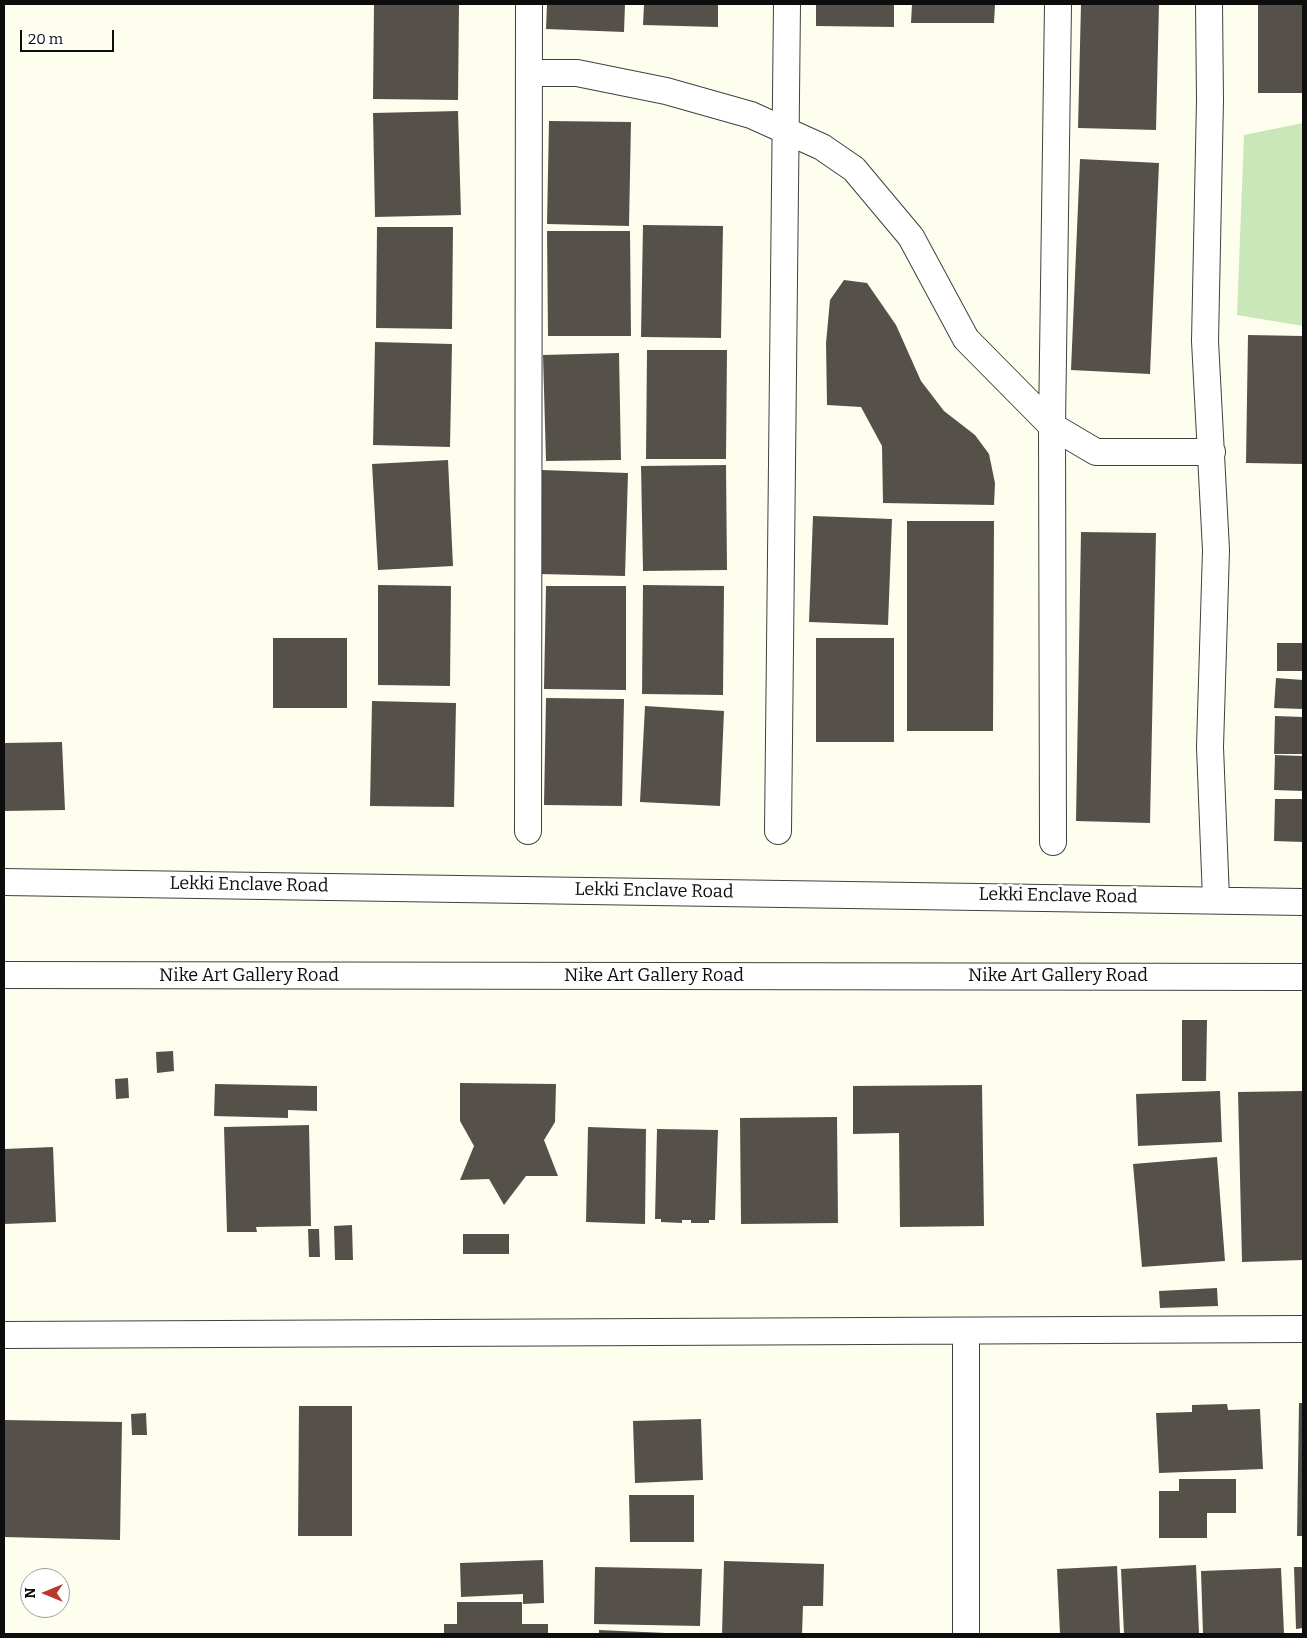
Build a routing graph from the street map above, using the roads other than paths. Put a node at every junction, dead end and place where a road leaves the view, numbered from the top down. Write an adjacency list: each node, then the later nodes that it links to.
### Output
1 (530, 4): 5 (street)
2 (787, 4): 6 (street)
3 (1058, 4): 7 (street)
4 (1209, 4): 8 (street)
5 (530, 73): 6 (street); 9 (street)
6 (786, 131): 7 (street); 10 (street)
7 (1052, 426): 8 (street); 11 (street)
8 (1212, 452): 13 (street)
9 (528, 831)
10 (778, 831)
11 (1053, 842)
12 (4, 882): 13 (street, Lekki Enclave Road)
13 (1216, 899): 14 (street, Lekki Enclave Road)
14 (1303, 902)
15 (4, 975): 16 (street, Nike Art Gallery Road)
16 (1303, 977)
17 (1303, 1329): 18 (street)
18 (966, 1332): 19 (street); 20 (street)
19 (4, 1335)
20 (966, 1634)

